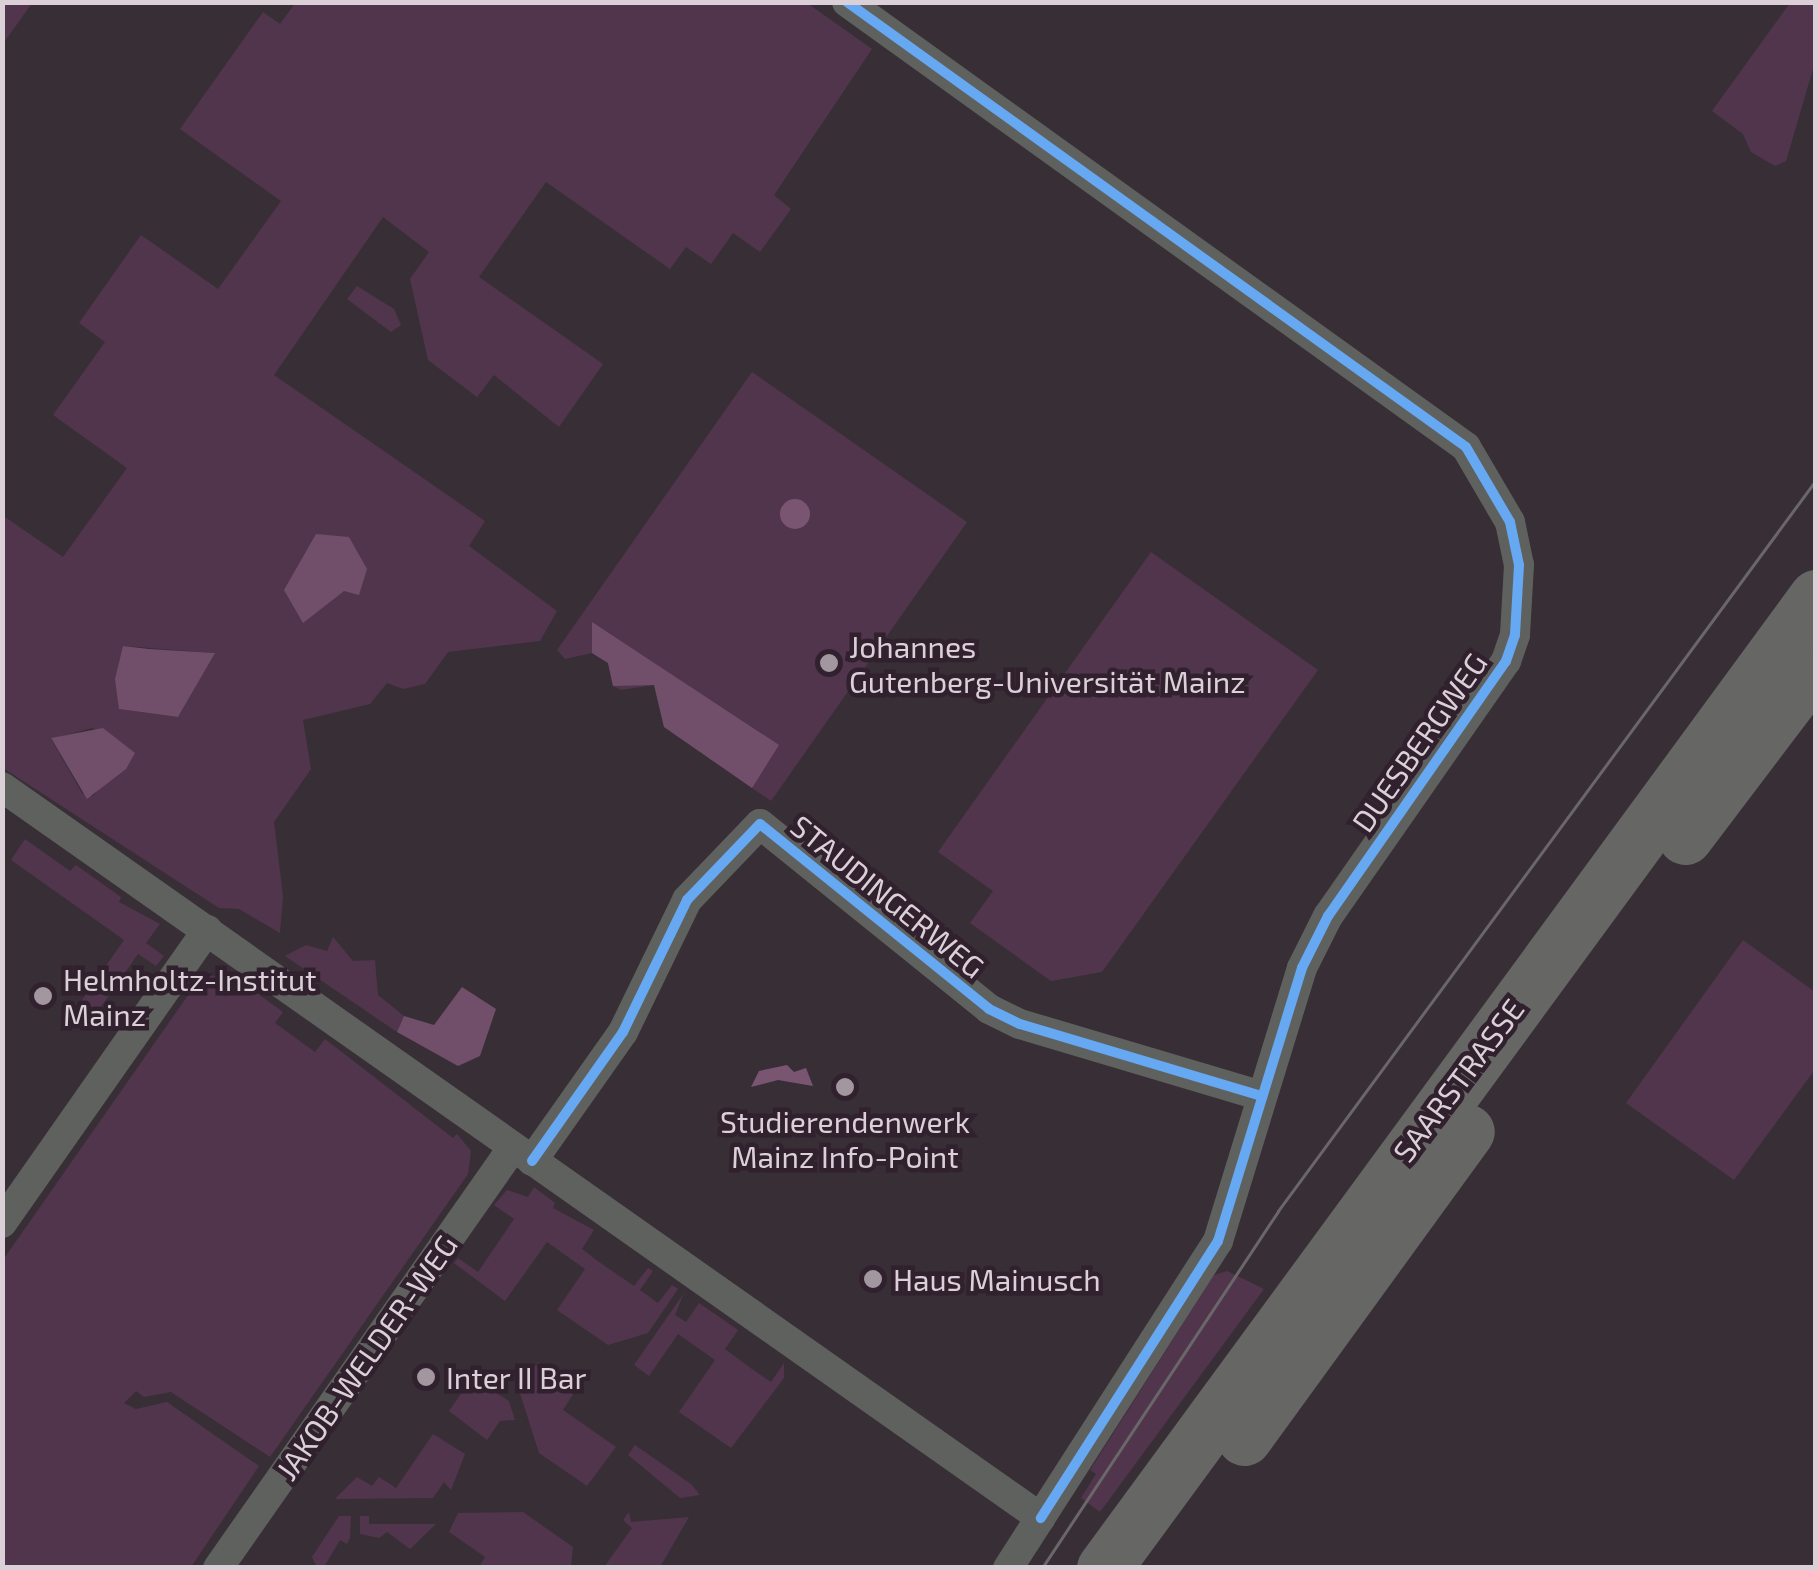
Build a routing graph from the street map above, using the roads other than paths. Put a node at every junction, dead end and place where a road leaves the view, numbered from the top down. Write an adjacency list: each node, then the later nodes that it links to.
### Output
1 (847, 2): 7 (street, DUESBERGWEG)
2 (1816, 597): 13 (highway, SAARSTRASSE)
3 (1816, 664): 4 (highway, SAARSTRASSE)
4 (1798, 698): 14 (highway, SAARSTRASSE)
5 (2, 787): 6 (street)
6 (207, 930): 8 (street); 9 (street)
7 (1261, 1096): 8 (street, STAUDINGERWEG); 10 (street, DUESBERGWEG)
8 (522, 1154): 10 (street); 11 (street, JAKOB-WELDER-WEG)
9 (2, 1223)
10 (1041, 1518): 12 (street, DUESBERGWEG)
11 (218, 1568)
12 (1008, 1568)
13 (1104, 1568)
14 (1150, 1568)

